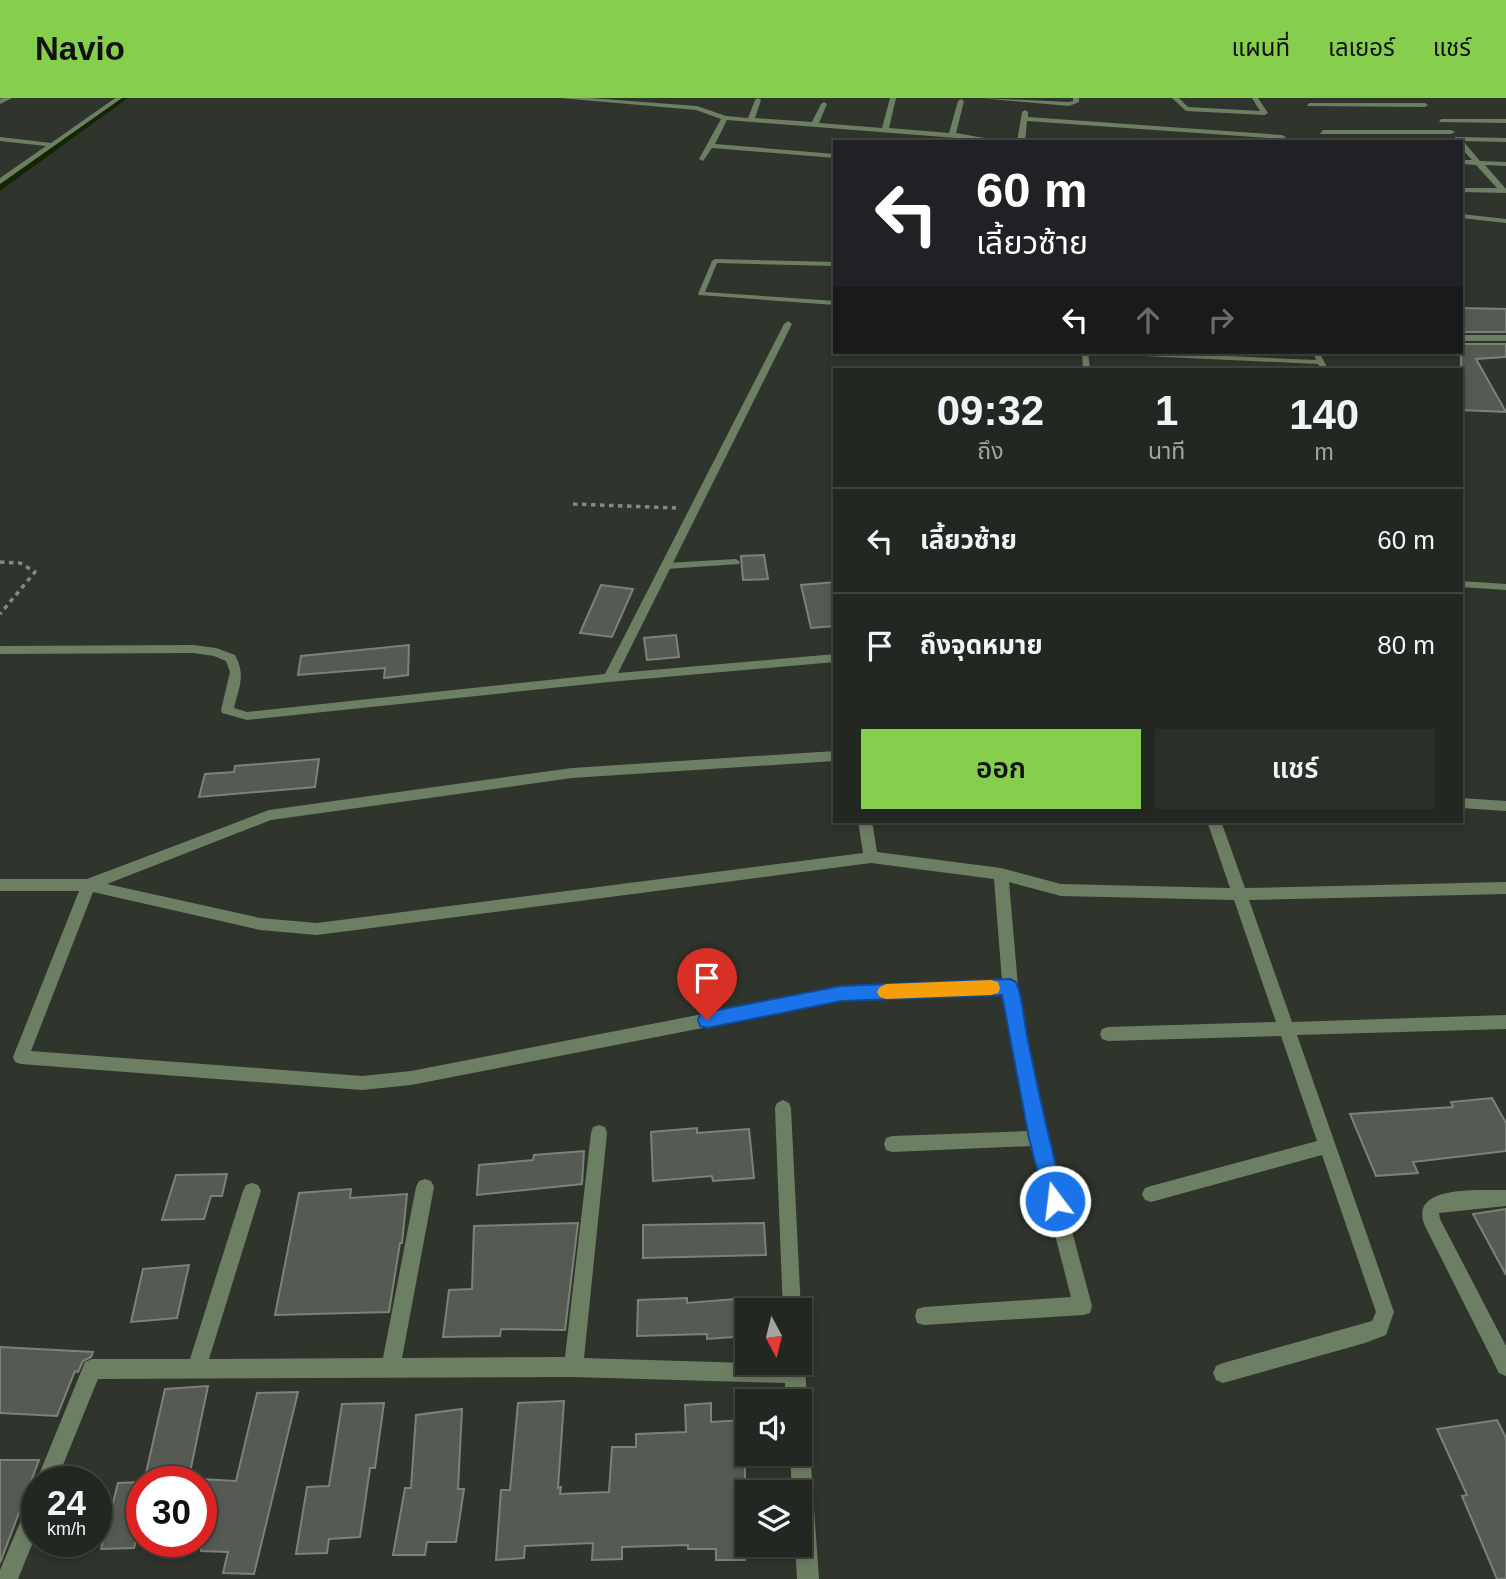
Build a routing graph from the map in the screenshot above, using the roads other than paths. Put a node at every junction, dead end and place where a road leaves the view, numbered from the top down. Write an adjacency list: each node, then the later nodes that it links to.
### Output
1 (9, 98): 13 (street)
2 (119, 98): 35 (street)
3 (563, 98): 10 (street)
4 (678, 98): 16 (street)
5 (893, 98): 24 (street)
6 (983, 98): 7 (street)
7 (1076, 98)
8 (1175, 98): 9 (street)
9 (1255, 98)
10 (612, 100): 16 (street)
11 (758, 100): 21 (street)
12 (961, 101): 27 (street)
13 (0, 102)
14 (824, 104): 23 (street)
15 (1309, 105): 18 (street)
16 (673, 106): 19 (street)
17 (1025, 106): 20 (street)
18 (1430, 110): 22 (street); 26 (street)
19 (725, 118): 21 (street); 37 (street)
20 (1025, 119): 28 (street); 31 (street)
21 (751, 120): 23 (street)
22 (1506, 121)
23 (814, 125): 24 (street)
24 (885, 131): 27 (street)
25 (1323, 132): 26 (street)
26 (1451, 132): 32 (street)
27 (953, 135): 30 (street)
28 (1282, 136)
29 (0, 139): 35 (street)
30 (989, 140)
31 (1021, 140)
32 (1459, 140)
33 (1506, 140): 34 (street)
34 (1463, 141)
35 (52, 145): 43 (street)
36 (1463, 145): 41 (street)
37 (709, 146): 38 (street); 39 (street)
38 (833, 156)
39 (703, 159)
40 (1463, 162): 41 (street)
41 (1478, 163): 42 (street); 45 (street)
42 (1506, 164)
43 (0, 182)
44 (1463, 190): 45 (street)
45 (1505, 191)
46 (1506, 215): 47 (street)
47 (1463, 216)
48 (1463, 216): 49 (street)
49 (1506, 221)
50 (833, 264): 51 (lane)
51 (833, 303)
52 (788, 324): 58 (street)
53 (1463, 338): 54 (street)
54 (1506, 338)
55 (1133, 354): 56 (lane)
56 (1322, 366)
57 (736, 562): 58 (lane)
58 (666, 566): 63 (street)
59 (1463, 584): 60 (lane)
60 (1506, 587)
61 (0, 650): 63 (street)
62 (833, 658): 63 (street)
63 (609, 678)
64 (833, 756): 72 (street)
65 (1463, 803): 66 (street)
66 (1506, 806)
67 (865, 823): 69 (street)
68 (1215, 823): 74 (street)
69 (871, 857): 70 (street); 72 (street)
70 (1001, 874): 74 (street); 75 (street)
71 (0, 885): 72 (street)
72 (88, 885): 75 (street)
73 (1506, 888): 74 (street)
74 (1238, 894): 77 (street)
75 (1010, 987): 81 (street)
76 (1506, 1022): 77 (street)
77 (1287, 1028): 78 (street); 83 (street)
78 (1108, 1034)
79 (783, 1108): 88 (street)
80 (599, 1132): 91 (street)
81 (1039, 1138): 82 (street); 89 (street)
82 (892, 1144)
83 (1327, 1146): 86 (street); 95 (street)
84 (425, 1187): 92 (street)
85 (252, 1191): 94 (street)
86 (1151, 1194)
87 (1506, 1198): 90 (street)
88 (791, 1298)
89 (925, 1316)
90 (1506, 1366)
91 (573, 1367): 92 (street); 93 (street)
92 (391, 1368): 94 (street)
93 (735, 1368)
94 (196, 1369): 96 (street)
95 (1223, 1373)
96 (53, 1466)
97 (801, 1466): 100 (street)
98 (21, 1545): 99 (street)
99 (7, 1579)
100 (808, 1579)

